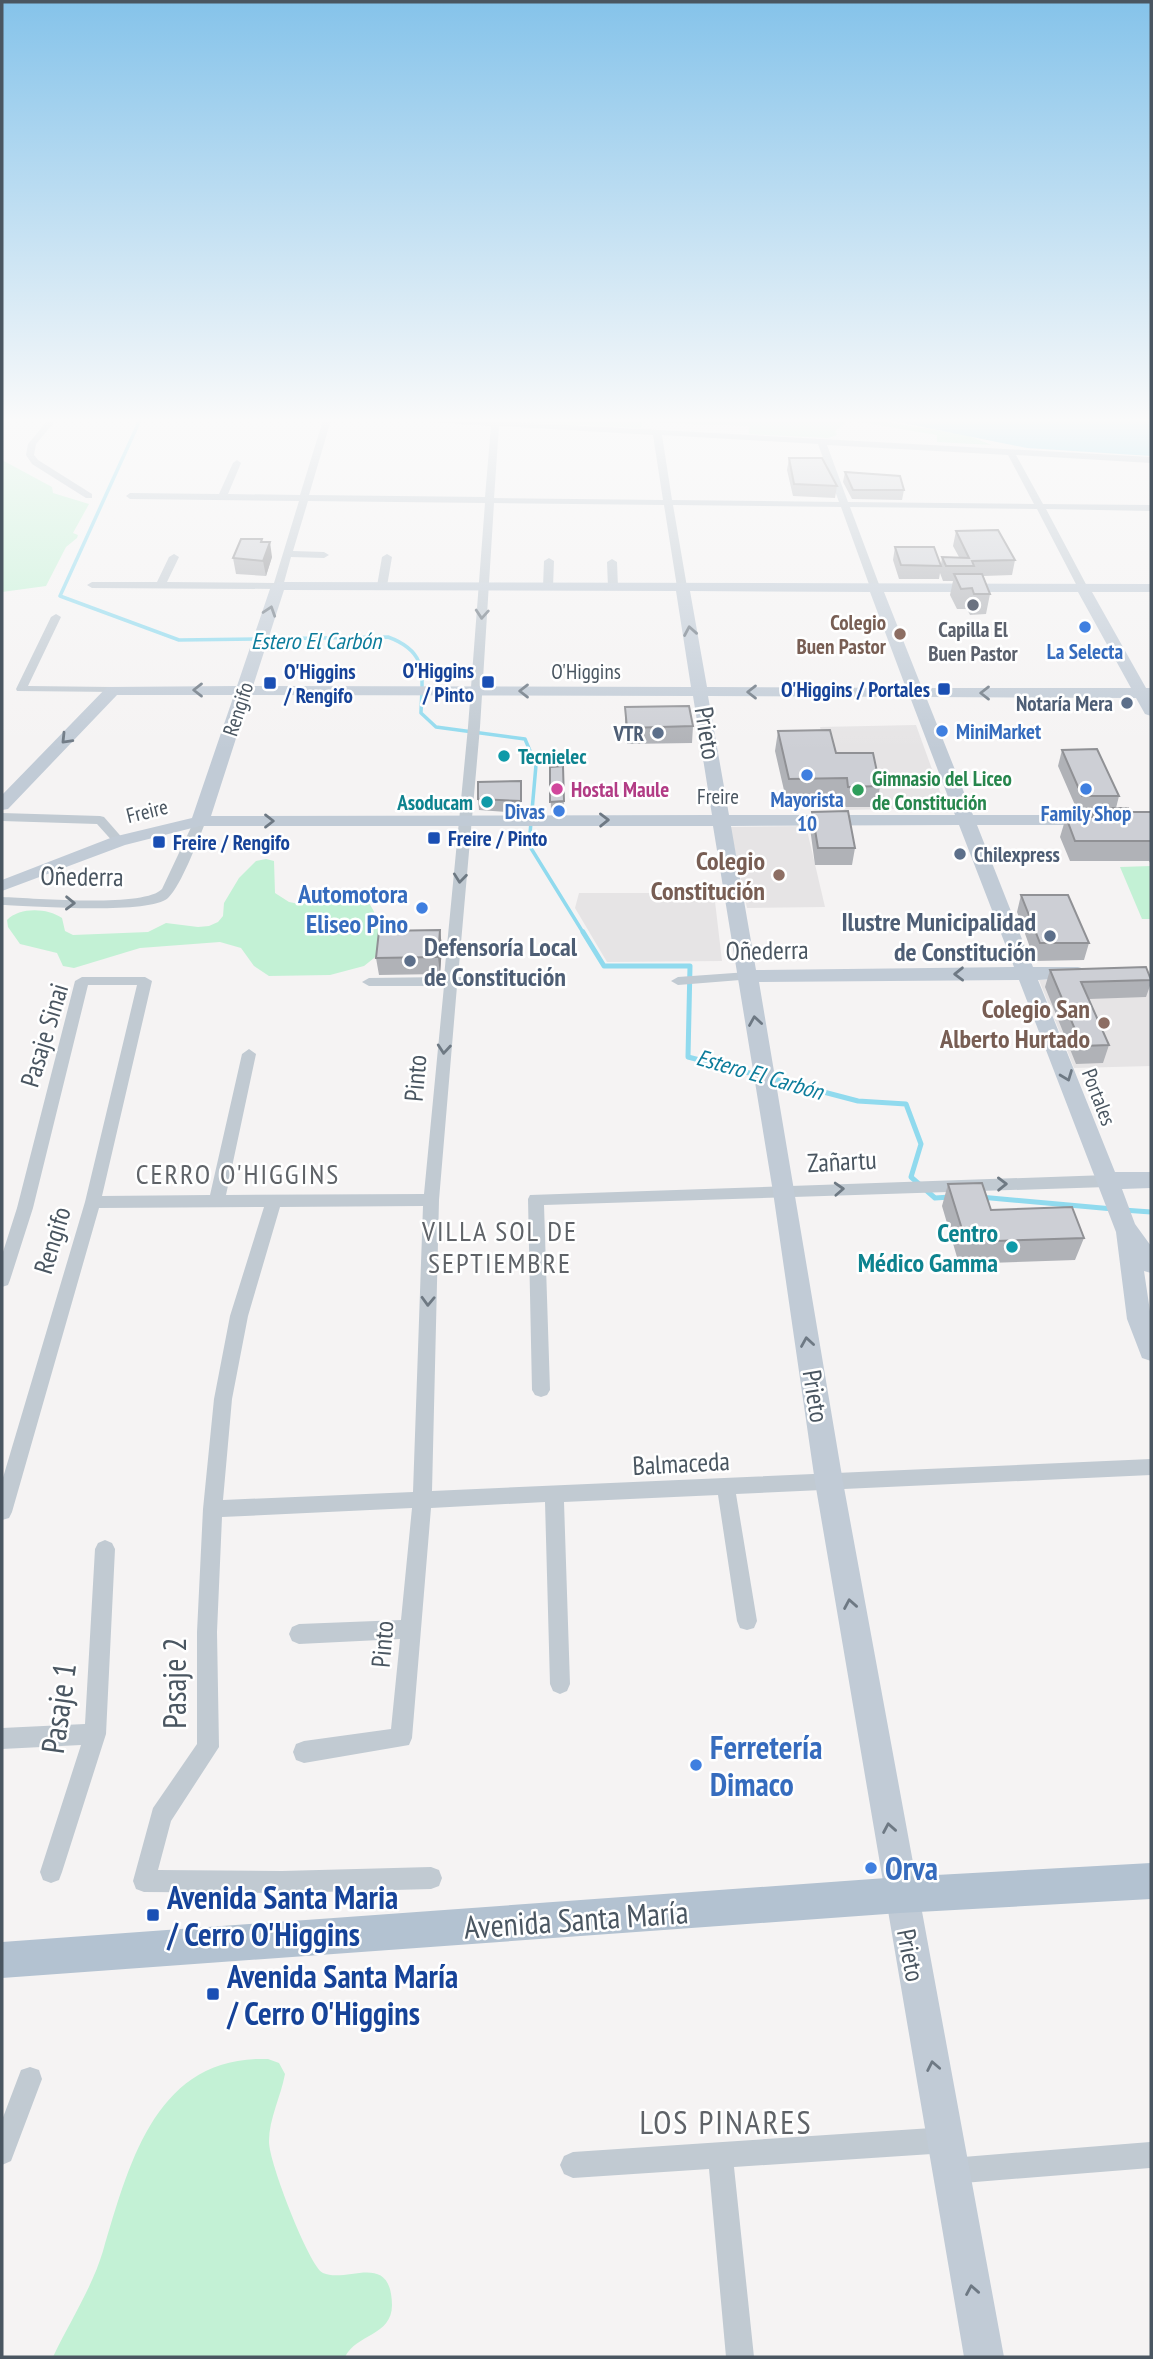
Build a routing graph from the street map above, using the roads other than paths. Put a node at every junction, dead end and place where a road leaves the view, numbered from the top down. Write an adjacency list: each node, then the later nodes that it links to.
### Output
1 (296, 530): 6 (street, Rengifo)
2 (487, 530): 16 (street, Pinto)
3 (674, 530): 19 (street, Prieto)
4 (854, 530): 20 (street, Portales)
5 (1051, 530): 21 (street)
6 (289, 554): 7 (street); 14 (street, Rengifo)
7 (324, 555)
8 (174, 557): 13 (street)
9 (387, 557): 15 (street)
10 (549, 561): 17 (street)
11 (612, 562): 18 (street)
12 (92, 585): 13 (street)
13 (161, 585): 14 (street)
14 (278, 586): 15 (street); 25 (street, Rengifo, one-way to 14)
15 (382, 586): 16 (street)
16 (484, 586): 17 (street); 27 (street, Pinto, one-way to 27)
17 (548, 587): 18 (street)
18 (613, 587): 19 (street)
19 (682, 587): 20 (street); 28 (street, Prieto, one-way to 19)
20 (875, 587): 21 (street); 29 (street, Portales)
21 (1083, 588): 22 (street); 30 (street)
22 (1151, 588)
23 (56, 617): 24 (street, O'Higgins)
24 (113, 690): 25 (main road, O'Higgins, one-way to 24); 32 (street, one-way to 32)
25 (244, 690): 26 (main road, O'Higgins); 37 (street, Rengifo)
26 (413, 691): 27 (street, O'Higgins)
27 (477, 691): 28 (street, O'Higgins, one-way to 27); 38 (street, Pinto)
28 (701, 692): 29 (street, O'Higgins, one-way to 28); 34 (street, Prieto)
29 (918, 693): 30 (street, O'Higgins, one-way to 29); 35 (street, Portales)
30 (1146, 693): 31 (street)
31 (1151, 711)
32 (2, 805)
33 (2, 817): 39 (street, Freire)
34 (722, 819): 35 (street, Freire); 38 (street, Freire, one-way to 34); 45 (street, Prieto)
35 (967, 819): 36 (street, Freire); 44 (street, Portales)
36 (1151, 820)
37 (201, 821): 38 (street, Freire, one-way to 38); 39 (street, Freire); 41 (street, Rengifo)
38 (466, 821): 47 (street, Pinto, one-way to 47)
39 (119, 841): 40 (street, Freire)
40 (2, 886)
41 (161, 898): 42 (street, Oñederra, one-way to 41)
42 (2, 901)
43 (1101, 973): 44 (street, Oñederra)
44 (1027, 974): 45 (street, Oñederra, one-way to 45); 53 (street, Portales, one-way to 53)
45 (748, 976): 49 (street, Oñederra); 54 (street, Prieto, one-way to 45)
46 (145, 981): 57 (street, Rengifo); 61 (street, Pasaje Sinai)
47 (450, 981): 48 (street); 50 (street); 55 (street, Pinto, one-way to 55)
48 (552, 981)
49 (678, 981)
50 (369, 982)
51 (250, 1054): 58 (street)
52 (1151, 1180): 53 (street, Zañartu)
53 (1109, 1187): 54 (street, Zañartu, one-way to 53); 59 (street, Portales)
54 (784, 1192): 64 (street, Zañartu); 66 (street, Prieto, one-way to 54)
55 (431, 1200): 56 (street); 69 (street, Pinto, one-way to 69)
56 (274, 1201): 58 (street); 70 (street, Pasaje 2)
57 (93, 1202): 58 (street); 71 (street, Rengifo)
58 (216, 1202)
59 (1125, 1227): 60 (street); 62 (street)
60 (1151, 1264)
61 (2, 1280)
62 (1144, 1289): 63 (street)
63 (1151, 1351)
64 (541, 1390)
65 (1151, 1466): 66 (street, Balmaceda)
66 (829, 1482): 67 (street, Balmaceda); 83 (street, Prieto, one-way to 66)
67 (726, 1487): 68 (street, Balmaceda); 73 (street)
68 (554, 1495): 69 (street, Balmaceda); 76 (street)
69 (422, 1501): 70 (street, Balmaceda); 74 (street, Pinto)
70 (213, 1509): 81 (street, Pasaje 2)
71 (2, 1512)
72 (105, 1549): 77 (street, Pasaje 1)
73 (747, 1622)
74 (410, 1629): 75 (street); 79 (street, Pinto)
75 (299, 1634)
76 (560, 1684)
77 (95, 1734): 78 (street); 80 (street, Pasaje 1)
78 (2, 1738)
79 (304, 1752)
80 (51, 1872)
81 (431, 1878)
82 (1151, 1881): 83 (main road, Avenida Santa María)
83 (900, 1895): 84 (main road, Avenida Santa María); 88 (street, Prieto, one-way to 83)
84 (2, 1960)
85 (30, 2079): 86 (street)
86 (2, 2152)
87 (720, 2155): 88 (street); 90 (street); 91 (street)
88 (949, 2155): 89 (street); 92 (street, Prieto, one-way to 88)
89 (1150, 2155)
90 (573, 2165)
91 (740, 2357)
92 (984, 2357)

